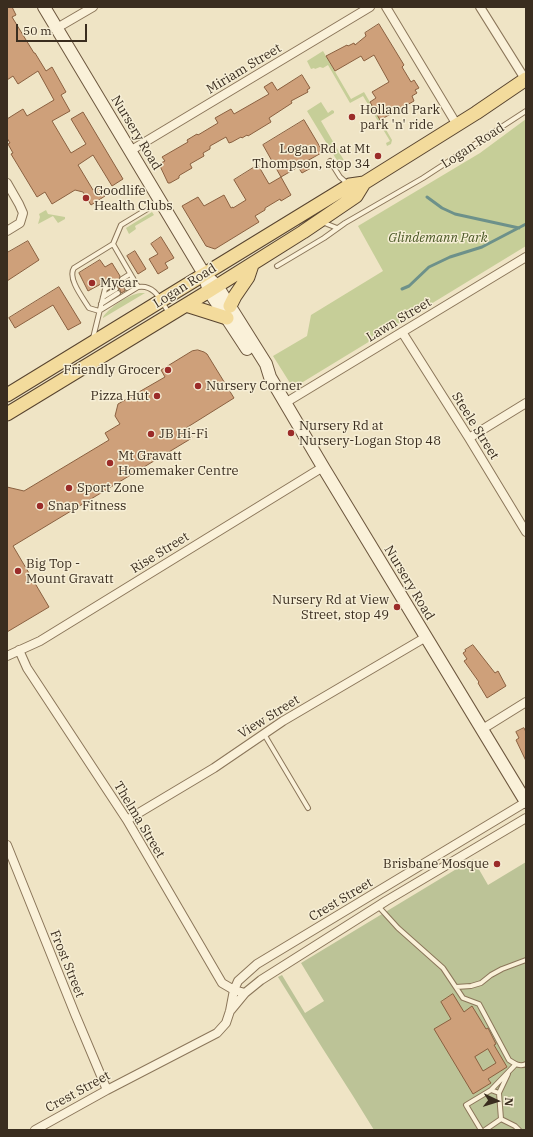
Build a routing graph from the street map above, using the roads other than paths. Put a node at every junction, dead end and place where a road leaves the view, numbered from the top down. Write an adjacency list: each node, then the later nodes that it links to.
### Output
1 (44, 7): 6 (main road, Nursery Road)
2 (93, 7): 6 (street)
3 (370, 7): 10 (street, Miriam Street)
4 (386, 7): 9 (street)
5 (480, 7): 7 (street)
6 (57, 28): 10 (main road, Nursery Road)
7 (526, 79): 9 (main road, Logan Road)
8 (526, 111): 17 (lane, Logan Road)
9 (458, 125): 13 (main road, Logan Road)
10 (130, 151): 15 (main road, Nursery Road)
11 (330, 161): 14 (lane)
12 (7, 182): 18 (street)
13 (364, 182): 14 (main road, Logan Road); 16 (main road, Logan Road)
14 (350, 185): 24 (main road, Logan Road)
15 (160, 201): 19 (lane); 24 (main road, Nursery Road)
16 (319, 221): 17 (lane); 21 (main road, Logan Road)
17 (337, 228): 22 (lane, Logan Road)
18 (7, 231)
19 (113, 244): 23 (lane); 39 (lane)
20 (526, 257): 42 (street, Lawn Street)
21 (252, 265): 32 (main road, Logan Road); 40 (main road)
22 (277, 266)
23 (130, 274): 25 (lane); 26 (lane)
24 (204, 274): 32 (main road, Nursery Road); 36 (main road, Logan Road)
25 (133, 278): 27 (lane); 28 (lane)
26 (122, 279)
27 (125, 283)
28 (136, 283): 30 (lane); 31 (lane)
29 (113, 284): 35 (lane)
30 (138, 287): 36 (lane); 39 (lane)
31 (127, 288)
32 (213, 288): 38 (main road, Logan Road); 40 (main road, Nursery Road)
33 (116, 289): 35 (lane)
34 (118, 293): 37 (lane)
35 (103, 297): 37 (lane)
36 (161, 301): 41 (lane); 43 (main road, Logan Road)
37 (101, 304): 39 (lane)
38 (186, 305): 40 (main road); 41 (main road, Logan Road)
39 (99, 311): 43 (lane)
40 (228, 312): 45 (main road, Nursery Road)
41 (170, 315): 47 (main road, Logan Road)
42 (402, 332): 45 (street, Lawn Street); 48 (street, Steele Street)
43 (91, 344): 44 (main road, Logan Road)
44 (7, 395)
45 (285, 403): 49 (main road, Nursery Road)
46 (526, 403): 48 (street)
47 (7, 414)
48 (469, 438): 50 (street, Steele Street)
49 (323, 467): 51 (main road, Nursery Road); 52 (street, Rise Street)
50 (526, 532)
51 (426, 637): 55 (main road, Nursery Road); 56 (street, View Street)
52 (19, 650): 53 (street, Rise Street); 60 (street, Thelma Street)
53 (7, 656)
54 (526, 702): 55 (street)
55 (481, 730): 57 (main road, Nursery Road)
56 (264, 734): 58 (lane); 60 (street, View Street)
57 (526, 802): 65 (street, Crest Street)
58 (308, 808)
59 (526, 818): 62 (street, Crest Street)
60 (127, 820): 65 (street, Thelma Street)
61 (7, 845): 71 (street, Frost Street)
62 (378, 906): 64 (lane); 66 (street, Crest Street)
63 (526, 960): 64 (lane)
64 (456, 987): 68 (lane)
65 (234, 990): 66 (street, Thelma Street); 67 (street, Crest Street)
66 (245, 993): 67 (street, Crest Street)
67 (230, 1011): 71 (street, Crest Street)
68 (516, 1064): 69 (lane); 70 (lane)
69 (526, 1064)
70 (508, 1074): 72 (lane); 73 (lane)
71 (108, 1090): 75 (street, Crest Street)
72 (491, 1090): 73 (lane); 76 (lane)
73 (500, 1093): 74 (lane)
74 (501, 1119): 77 (lane); 78 (lane)
75 (35, 1130)
76 (481, 1130)
77 (485, 1130)
78 (519, 1130)

